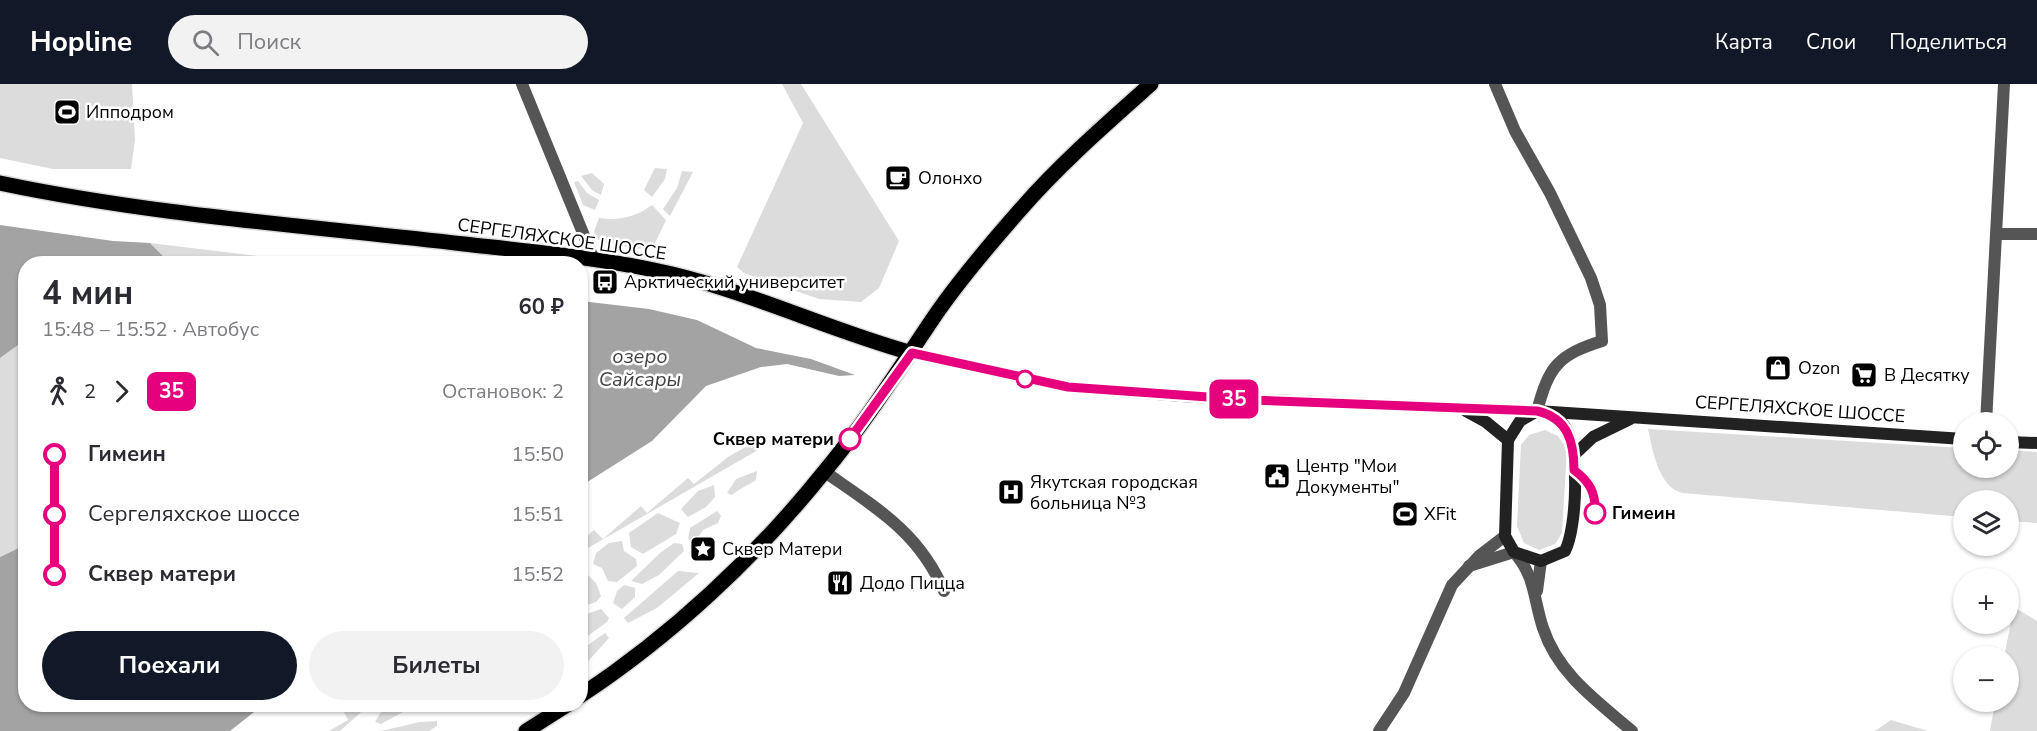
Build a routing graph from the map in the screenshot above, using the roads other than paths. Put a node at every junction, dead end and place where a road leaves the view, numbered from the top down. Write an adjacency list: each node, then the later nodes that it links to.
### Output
1 (522, 84): 10 (street)
2 (1150, 84): 11 (main road)
3 (1494, 84): 13 (street)
4 (2004, 84): 6 (street)
5 (0, 183): 8 (main road, СЕРГЕЛЯХСКОЕ ШОССЕ)
6 (1997, 234): 7 (street); 14 (street)
7 (2037, 234)
8 (560, 256)
9 (588, 259): 10 (main road, СЕРГЕЛЯХСКОЕ ШОССЕ)
10 (594, 260): 11 (main road, СЕРГЕЛЯХСКОЕ ШОССЕ)
11 (912, 353): 12 (main road, СЕРГЕЛЯХСКОЕ ШОССЕ); 21 (main road)
12 (1463, 409): 13 (main road, СЕРГЕЛЯХСКОЕ ШОССЕ); 17 (main road)
13 (1537, 411): 15 (main road, СЕРГЕЛЯХСКОЕ ШОССЕ); 17 (main road); 20 (main road, СЕРГЕЛЯХСКОЕ ШОССЕ)
14 (1987, 412)
15 (1634, 418): 16 (main road, СЕРГЕЛЯХСКОЕ ШОССЕ); 20 (main road, СЕРГЕЛЯХСКОЕ ШОССЕ)
16 (1953, 438)
17 (1508, 440): 22 (main road)
18 (2019, 442): 19 (main road)
19 (2037, 443)
20 (1574, 455): 24 (main road, СЕРГЕЛЯХСКОЕ ШОССЕ)
21 (825, 472): 26 (street); 28 (main road)
22 (1505, 536): 23 (main road); 25 (street)
23 (1514, 552): 24 (main road); 25 (street); 27 (street)
24 (1541, 561): 27 (street)
25 (1470, 566): 31 (street)
26 (944, 591)
27 (1537, 595): 32 (street)
28 (588, 691)
29 (556, 712): 30 (main road)
30 (526, 731)
31 (1379, 731)
32 (1632, 731)

